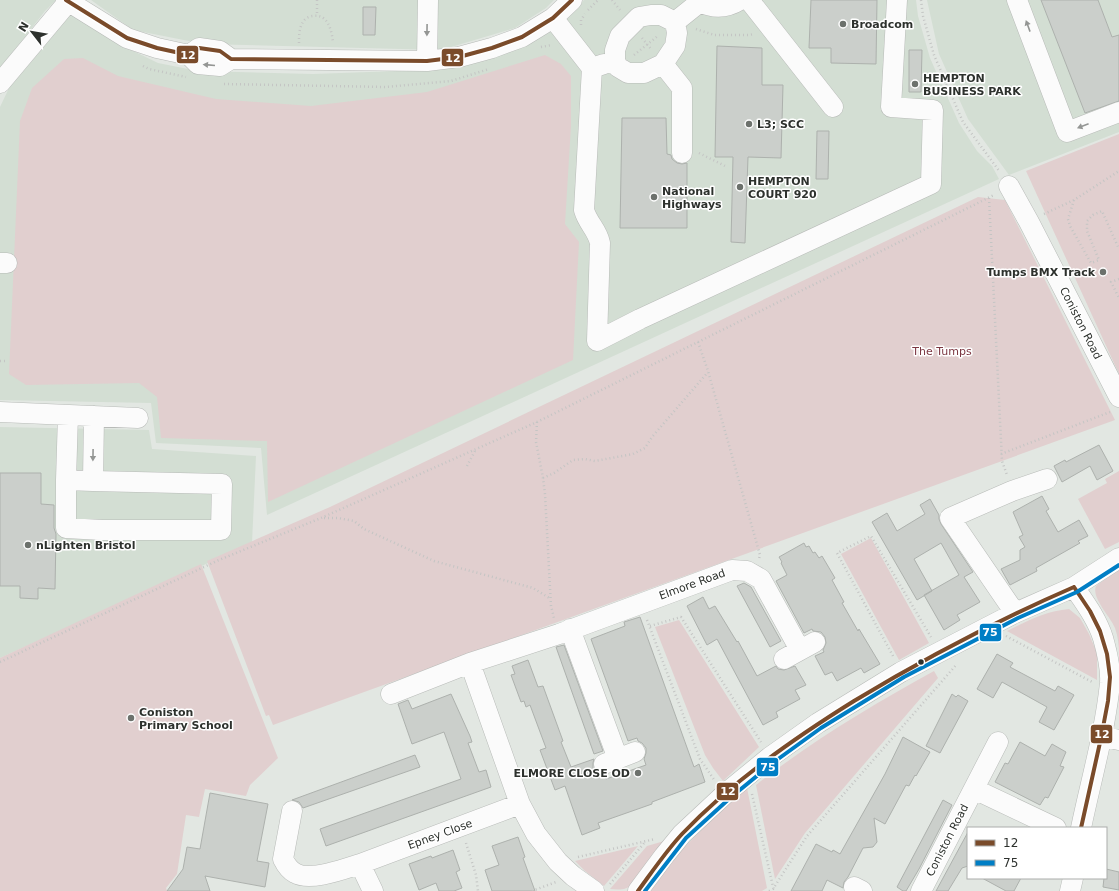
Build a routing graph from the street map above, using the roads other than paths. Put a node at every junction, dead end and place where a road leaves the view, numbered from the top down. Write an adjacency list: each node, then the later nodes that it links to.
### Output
1 (428, 0): 11 (street, one-way to 11)
2 (572, 0): 9 (street)
3 (740, 0): 8 (street)
4 (749, 0): 16 (street)
5 (897, 0): 14 (street)
6 (1017, 0): 17 (street, one-way to 6)
7 (67, 1): 11 (street); 15 (street)
8 (700, 1): 10 (street)
9 (553, 18): 11 (street); 14 (street)
10 (674, 22): 12 (street); 13 (street)
11 (427, 61)
12 (615, 61): 13 (street); 14 (street)
13 (663, 64): 18 (street)
14 (592, 68)
15 (0, 83)
16 (833, 107)
17 (1119, 112)
18 (682, 153)
19 (1009, 186): 20 (street, Coniston Road)
20 (1117, 403)
21 (0, 412): 22 (street)
22 (68, 415): 23 (street); 26 (street)
23 (94, 416): 24 (street); 27 (street, one-way to 27)
24 (138, 418)
25 (1047, 479): 30 (street)
26 (66, 480): 27 (street); 27 (street)
27 (93, 482)
28 (1119, 558): 29 (street)
29 (1074, 587): 30 (street); 35 (street)
30 (1015, 613): 47 (street)
31 (564, 631): 32 (street, Elmore Road); 33 (street, Elmore Road); 37 (street)
32 (800, 650)
33 (470, 663): 34 (street, Elmore Road); 39 (street)
34 (391, 694)
35 (1110, 738): 42 (street)
36 (998, 742): 38 (street, Coniston Road)
37 (619, 758)
38 (974, 789): 41 (street); 48 (street, Coniston Road)
39 (520, 804): 43 (street, Epney Close); 45 (street)
40 (292, 810): 43 (street, Epney Close)
41 (1054, 827)
42 (1081, 827)
43 (360, 864): 46 (street)
44 (1073, 879): 49 (street)
45 (601, 888)
46 (373, 891)
47 (638, 891)
48 (921, 891)
49 (1070, 891)

